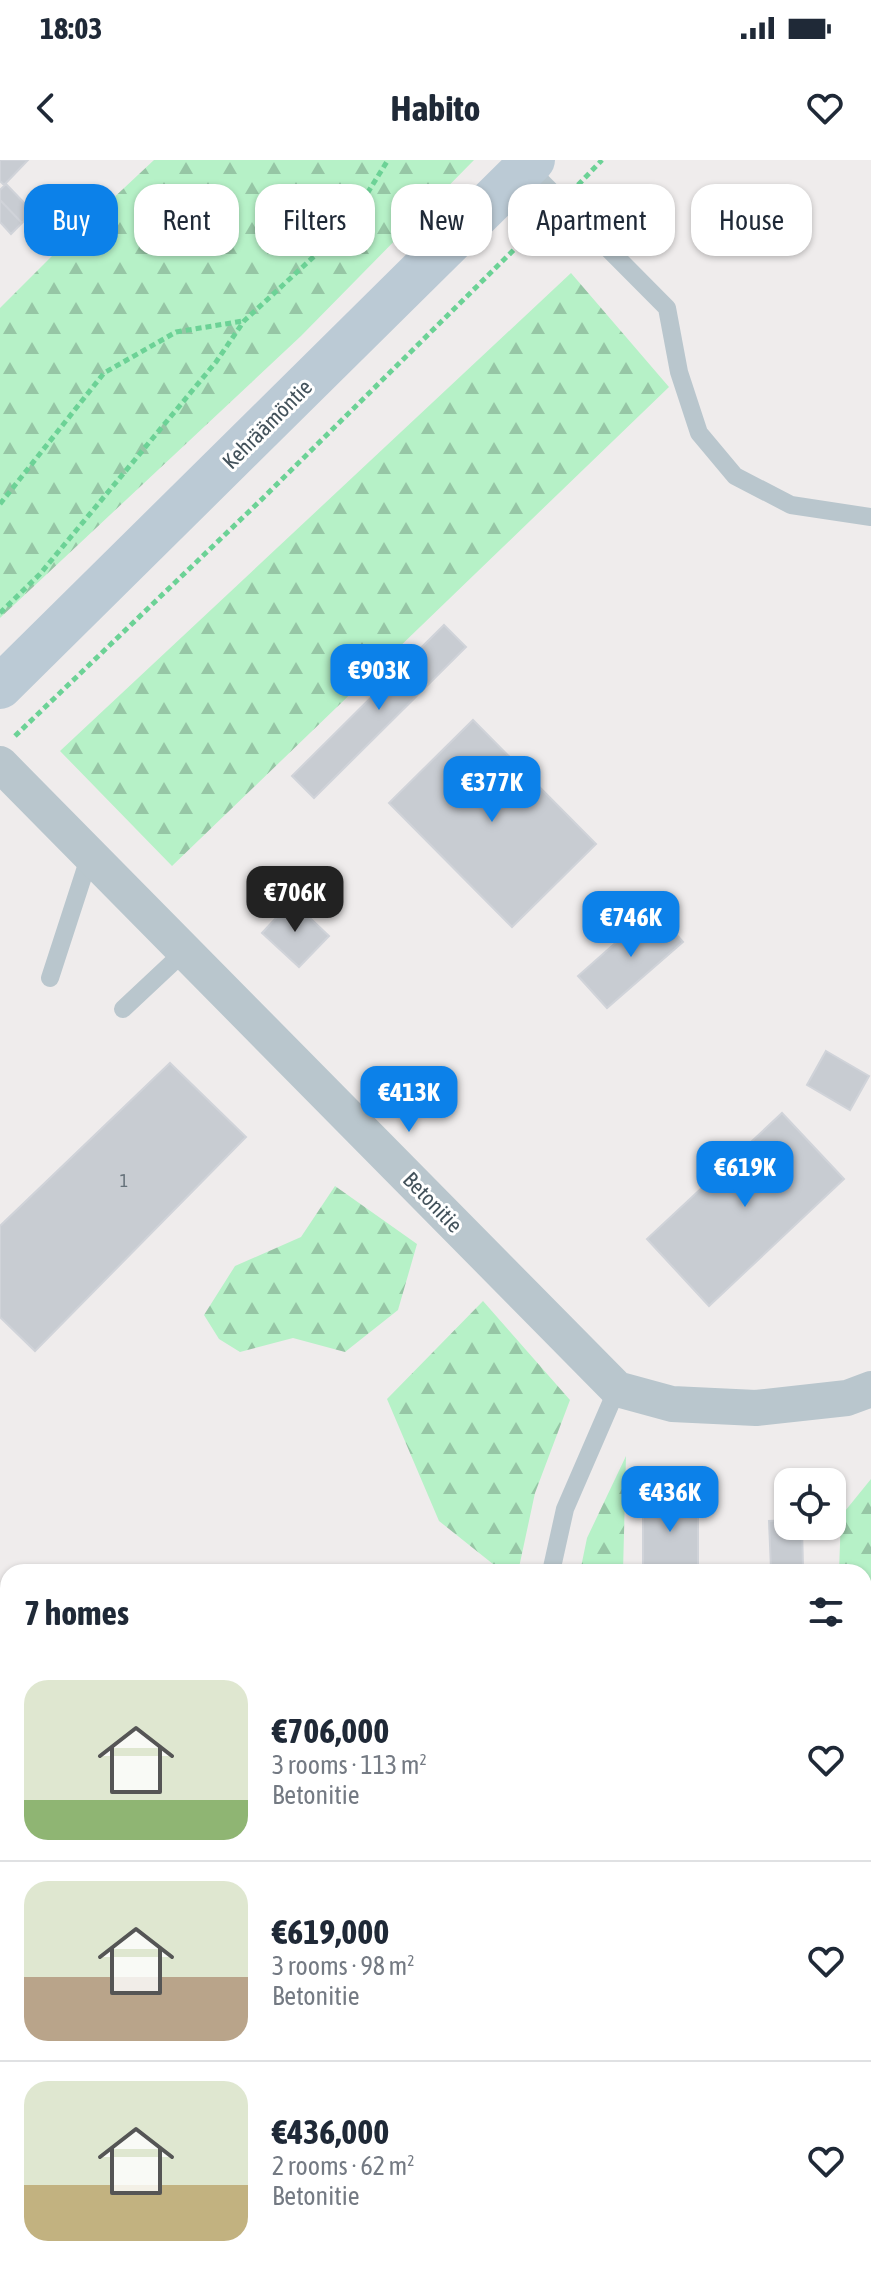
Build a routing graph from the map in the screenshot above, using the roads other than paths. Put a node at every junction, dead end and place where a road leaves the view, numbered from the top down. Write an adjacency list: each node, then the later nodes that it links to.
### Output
1 (530, 164): 2 (lane); 3 (street, Kehräämöntie)
2 (871, 517)
3 (0, 687)
4 (6, 752): 5 (street, Betonitie)
5 (90, 855): 6 (street, Betonitie); 7 (lane)
6 (186, 950): 8 (lane); 9 (street, Betonitie)
7 (50, 978)
8 (123, 1009)
9 (617, 1389): 10 (street); 11 (lane)
10 (871, 1389)
11 (553, 1564)

